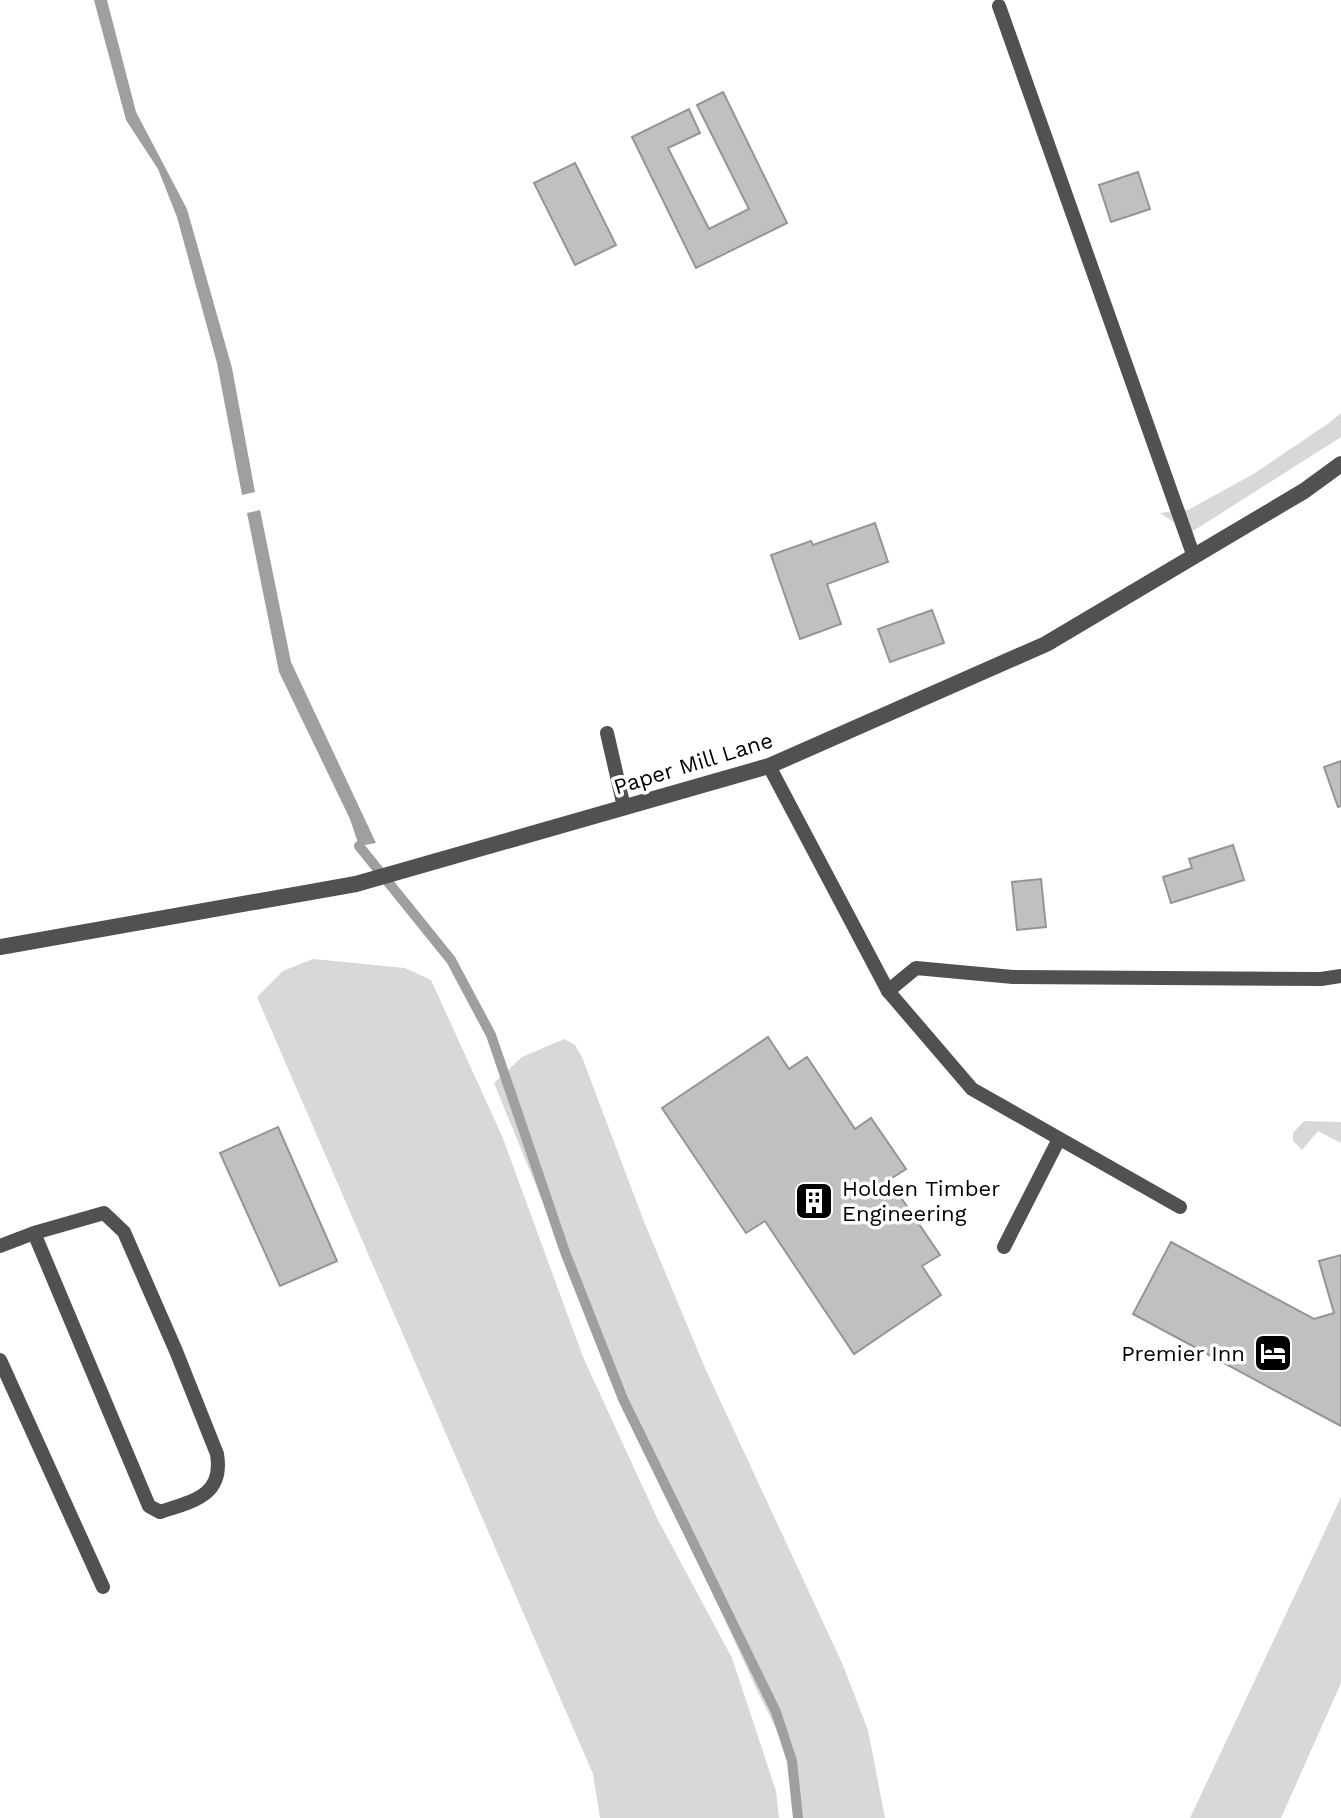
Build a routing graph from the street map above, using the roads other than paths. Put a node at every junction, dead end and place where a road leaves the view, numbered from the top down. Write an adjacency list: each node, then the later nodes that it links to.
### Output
1 (999, 6): 3 (lane)
2 (1341, 464): 3 (street, Paper Mill Lane)
3 (1194, 557): 5 (street, Paper Mill Lane)
4 (607, 733): 6 (lane)
5 (769, 766): 6 (street, Paper Mill Lane); 9 (lane)
6 (624, 807): 7 (street, Paper Mill Lane)
7 (0, 947)
8 (1341, 976): 9 (lane)
9 (888, 991): 10 (lane)
10 (1059, 1139): 11 (lane); 14 (lane)
11 (1180, 1207)
12 (34, 1233): 12 (lane); 13 (lane)
13 (0, 1246)
14 (1004, 1247)
15 (0, 1360): 16 (lane)
16 (103, 1587)

